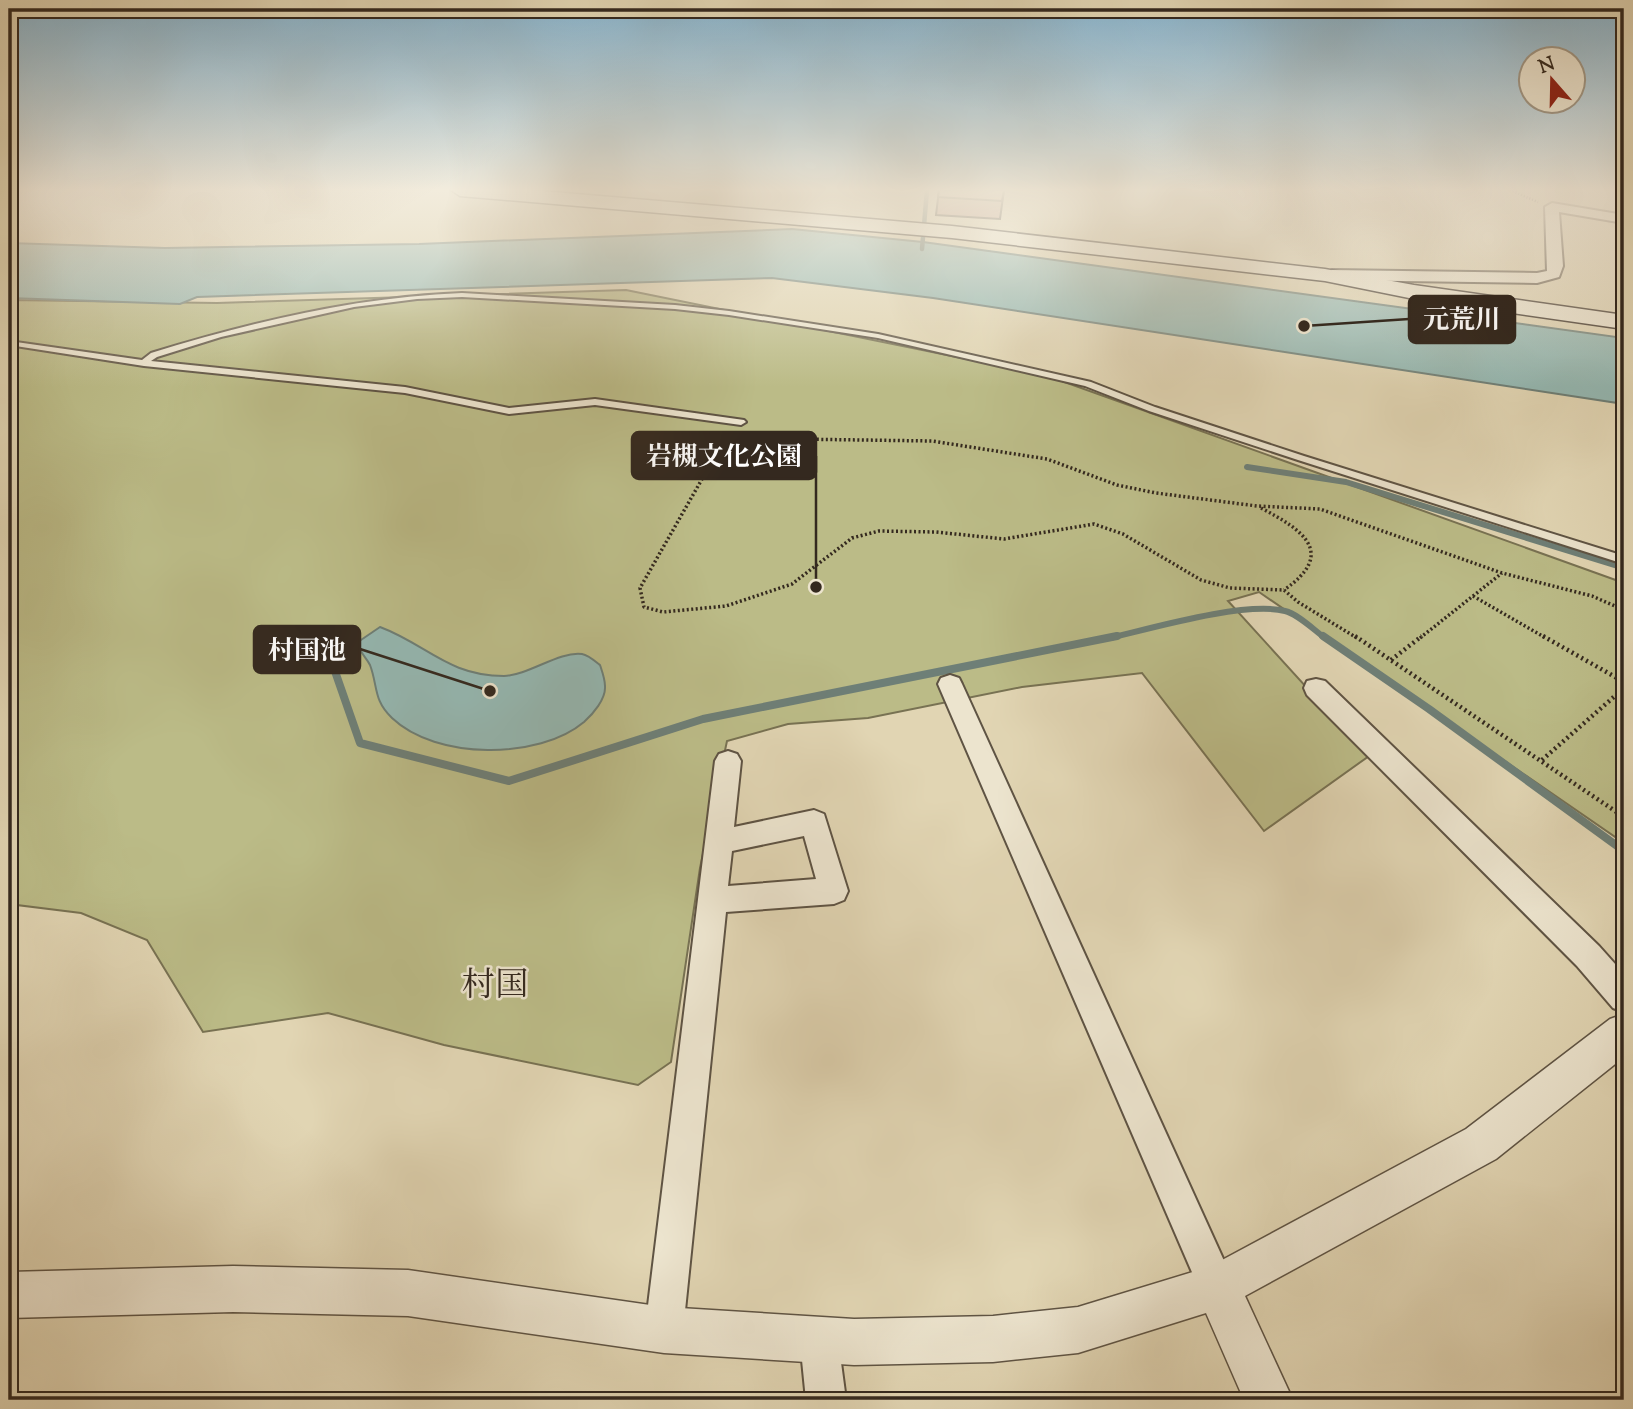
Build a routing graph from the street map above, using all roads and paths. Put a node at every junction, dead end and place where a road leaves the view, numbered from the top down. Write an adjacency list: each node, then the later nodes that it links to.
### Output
1 (1158, 256): 3 (main road)
2 (1555, 256): 3 (street)
3 (1325, 275): 4 (main road)
4 (1624, 322)
5 (9, 343): 6 (lane)
6 (144, 363): 7 (lane); 9 (lane)
7 (741, 422)
8 (1257, 506): 10 (path); 11 (path); 11 (path)
9 (1624, 560)
10 (1502, 573): 12 (path); 13 (path)
11 (1284, 590): 14 (path)
12 (1474, 596): 14 (path); 15 (path)
13 (1624, 610)
14 (1391, 660): 19 (path)
15 (1624, 682)
16 (950, 684): 26 (street)
17 (1317, 688): 24 (street)
18 (1624, 688): 19 (path)
19 (1542, 760): 21 (path)
20 (727, 761): 22 (street)
21 (1624, 817)
22 (718, 842): 23 (street); 23 (street)
23 (710, 900): 28 (street)
24 (1624, 997)
25 (1624, 1033): 26 (street)
26 (1217, 1287): 29 (street); 31 (street)
27 (9, 1295): 28 (street)
28 (664, 1330): 29 (street)
29 (819, 1340): 30 (street)
30 (826, 1400)
31 (1269, 1400)

